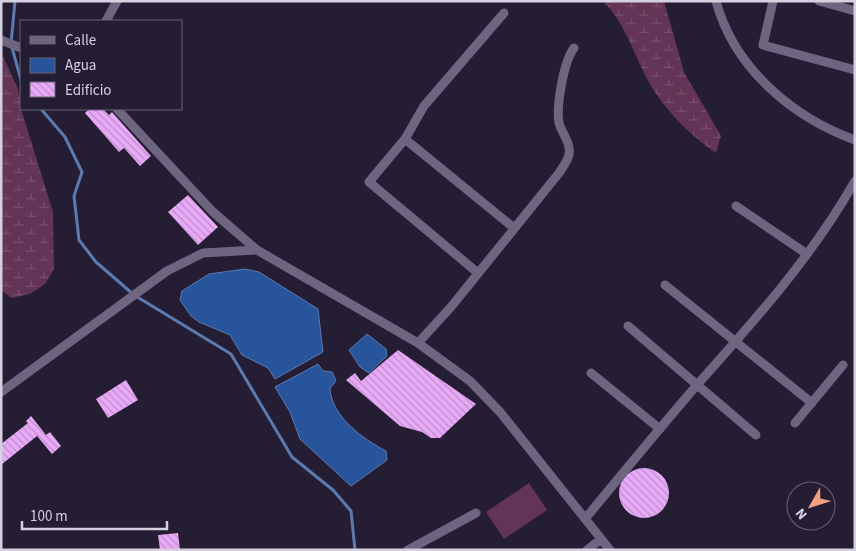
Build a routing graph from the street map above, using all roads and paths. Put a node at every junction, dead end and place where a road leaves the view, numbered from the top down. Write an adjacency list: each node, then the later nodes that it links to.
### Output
1 (118, 1): 7 (street)
2 (716, 1): 14 (street)
3 (773, 1): 11 (street)
4 (819, 1): 5 (street)
5 (855, 12)
6 (504, 13): 13 (street)
7 (107, 20)
8 (1, 40): 9 (street)
9 (20, 48)
10 (574, 48): 17 (street)
11 (855, 70)
12 (118, 110): 18 (street)
13 (405, 139): 17 (street); 20 (street)
14 (855, 140)
15 (855, 181): 19 (street)
16 (736, 206): 19 (street)
17 (514, 228): 20 (street)
18 (257, 250): 23 (street); 28 (street)
19 (806, 254): 24 (street)
20 (478, 273): 23 (street)
21 (665, 285): 24 (street)
22 (628, 326): 27 (street)
23 (418, 343): 34 (street)
24 (736, 343): 27 (street); 29 (street)
25 (843, 365): 29 (street)
26 (591, 373): 31 (street)
27 (697, 385): 31 (street); 32 (street)
28 (1, 392)
29 (812, 403): 30 (street)
30 (795, 423)
31 (660, 429): 34 (street)
32 (756, 435)
33 (476, 513): 36 (street)
34 (585, 519): 35 (street)
35 (601, 539): 37 (street); 38 (street)
36 (408, 550)
37 (587, 550)
38 (610, 550)

